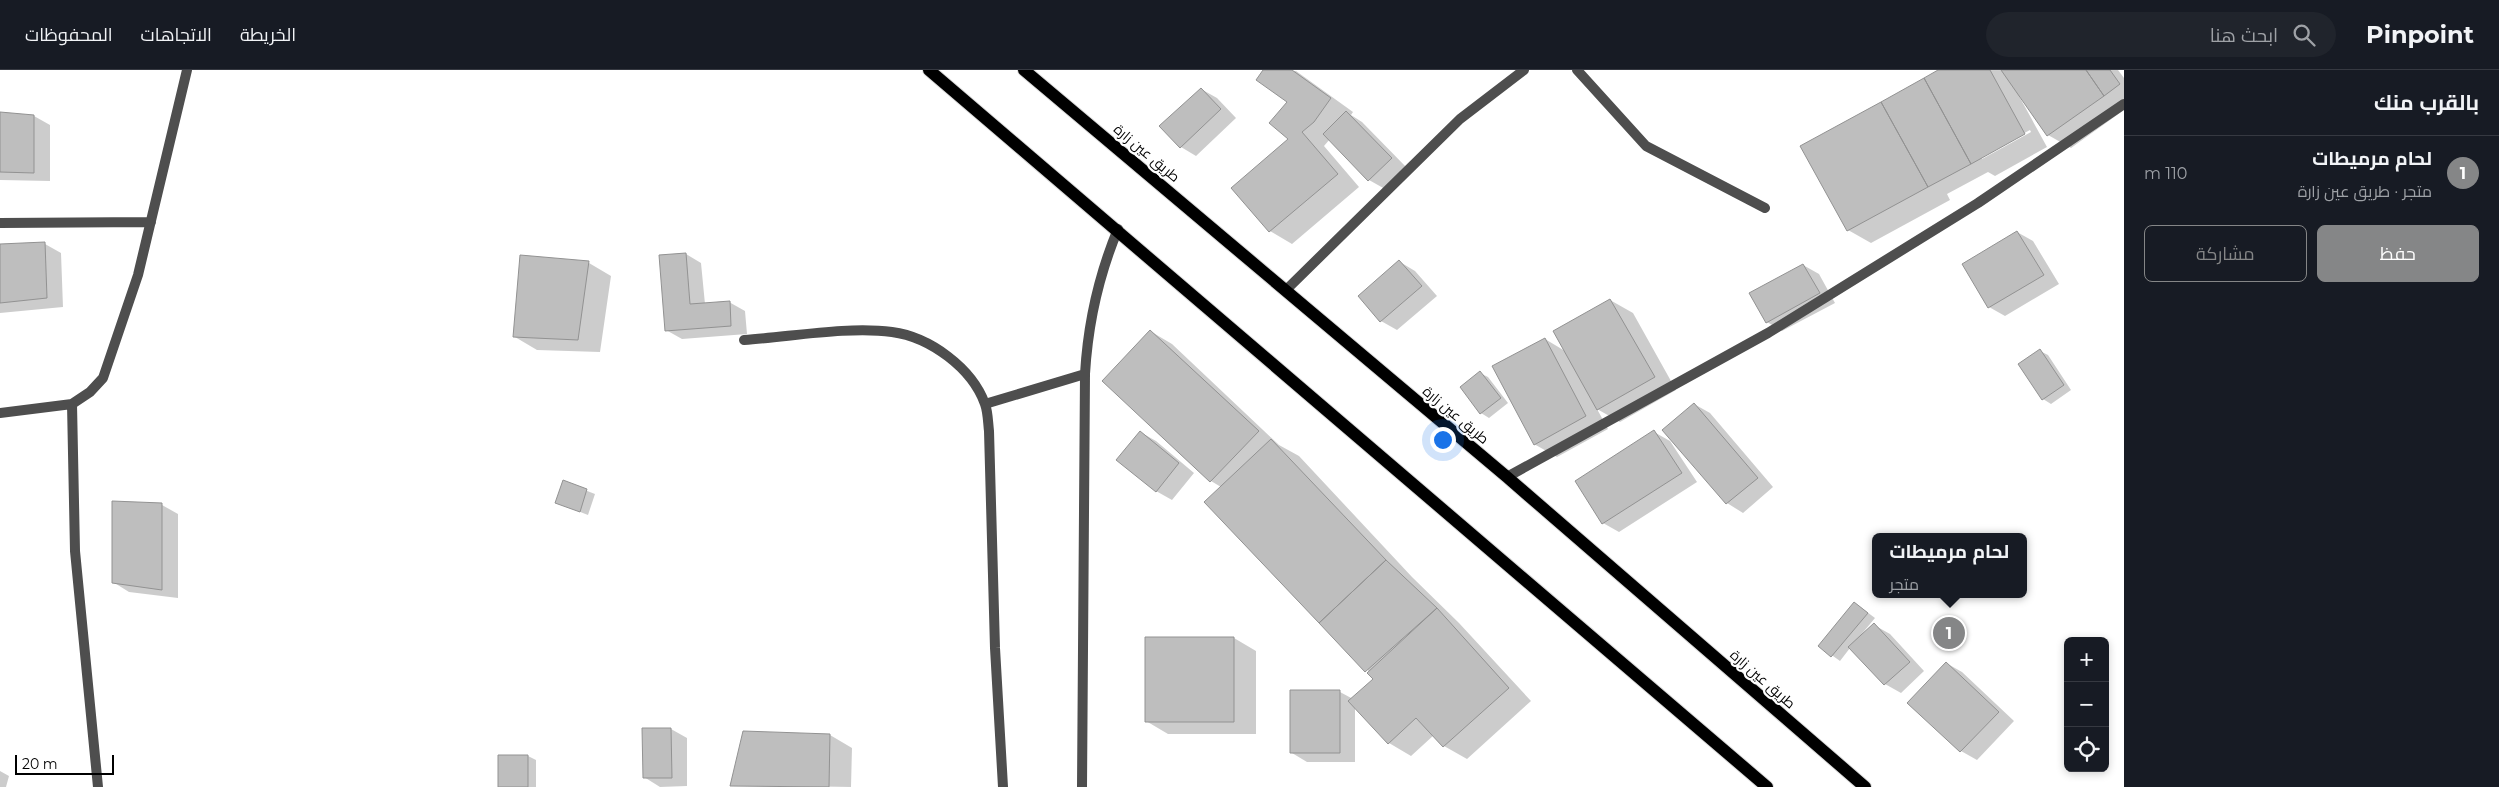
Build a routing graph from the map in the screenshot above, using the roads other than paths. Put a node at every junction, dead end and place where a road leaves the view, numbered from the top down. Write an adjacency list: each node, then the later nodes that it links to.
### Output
1 (188, 70): 8 (street)
2 (929, 70): 10 (main road)
3 (1024, 70): 11 (main road, طريق عين زارة)
4 (1524, 70): 11 (street)
5 (1577, 70): 7 (street)
6 (2124, 104): 17 (street)
7 (1765, 208)
8 (151, 222): 9 (street); 14 (street)
9 (0, 223)
10 (1118, 229): 13 (street); 21 (main road)
11 (1286, 290): 17 (main road, طريق عين زارة)
12 (744, 340): 15 (street)
13 (1085, 374): 15 (street); 20 (street)
14 (72, 404): 16 (street); 18 (street)
15 (985, 404): 19 (street)
16 (0, 413)
17 (1507, 477): 22 (main road, طريق عين زارة)
18 (98, 787)
19 (1003, 787)
20 (1082, 787)
21 (1767, 787)
22 (1865, 787)

